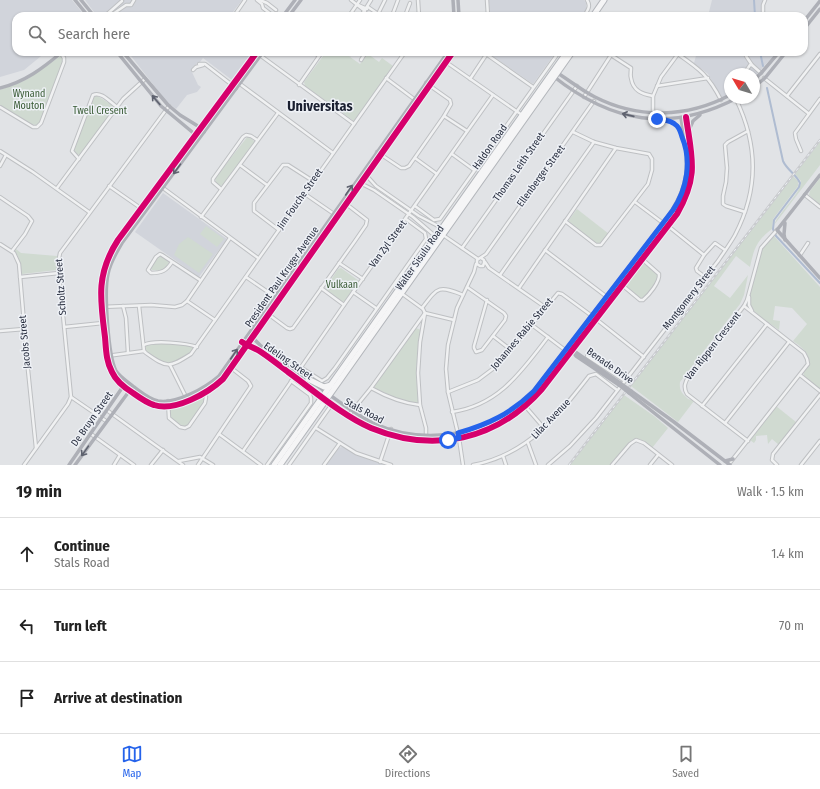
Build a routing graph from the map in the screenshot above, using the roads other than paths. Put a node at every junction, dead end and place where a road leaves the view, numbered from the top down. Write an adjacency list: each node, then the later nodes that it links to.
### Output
1 (75, 0): 29 (street)
2 (81, 0): 30 (street)
3 (122, 0): 24 (street); 31 (street)
4 (134, 0): 24 (street)
5 (245, 0): 33 (street)
6 (258, 0): 28 (street); 34 (street)
7 (294, 0): 35 (street)
8 (301, 0): 36 (street)
9 (351, 0): 25 (street)
10 (360, 0): 25 (street)
11 (371, 0): 26 (street)
12 (385, 0): 40 (street)
13 (398, 0): 41 (street)
14 (418, 0): 43 (street)
15 (453, 0): 44 (street)
16 (458, 0): 45 (street)
17 (488, 0): 46 (street)
18 (587, 0): 47 (street)
19 (604, 0): 48 (highway)
20 (608, 0): 49 (highway)
21 (765, 0): 50 (street)
22 (820, 1): 51 (street)
23 (410, 3): 42 (street)
24 (126, 5): 32 (street)
25 (357, 5): 26 (street); 37 (street)
26 (367, 9): 38 (street); 39 (street)
27 (820, 9): 52 (street)
28 (276, 10)
29 (85, 12)
30 (91, 12)
31 (109, 12)
32 (116, 12)
33 (237, 12)
34 (268, 12)
35 (286, 12)
36 (292, 12)
37 (352, 12)
38 (364, 12)
39 (372, 12)
40 (380, 12)
41 (394, 12)
42 (407, 12)
43 (419, 12)
44 (454, 12)
45 (459, 12)
46 (488, 12)
47 (586, 12)
48 (595, 12)
49 (600, 12)
50 (763, 12)
51 (808, 16)
52 (808, 24)
53 (820, 54): 107 (street)
54 (56, 56): 101 (street)
55 (63, 56): 120 (street)
56 (120, 56): 92 (street)
57 (126, 56): 88 (street)
58 (254, 56): 90 (street, President Paul Kruger Avenue)
59 (260, 56): 94 (street, President Paul Kruger Avenue); 95 (street)
60 (319, 56): 95 (street)
61 (364, 56): 77 (street)
62 (402, 56): 85 (street, Jim Fouche Street)
63 (445, 56): 78 (street, President Paul Kruger Avenue)
64 (450, 56): 79 (street, President Paul Kruger Avenue)
65 (485, 56): 89 (street)
66 (491, 56): 100 (street)
67 (556, 56): 100 (street, Haldon Road)
68 (565, 56): 83 (highway, Walter Sisulu Road)
69 (569, 56): 83 (highway, Walter Sisulu Road)
70 (610, 56): 104 (street)
71 (616, 56): 106 (street)
72 (674, 56): 99 (street)
73 (681, 56): 86 (street)
74 (746, 56): 80 (street)
75 (776, 56): 84 (street)
76 (783, 56): 87 (street)
77 (361, 60)
78 (442, 60): 79 (street); 93 (street, President Paul Kruger Avenue)
79 (446, 62): 89 (street); 97 (street, President Paul Kruger Avenue)
80 (752, 65): 81 (street); 84 (street)
81 (748, 68)
82 (193, 70): 96 (street)
83 (554, 73): 98 (street); 103 (street); 131 (highway, Walter Sisulu Road)
84 (761, 74): 87 (street)
85 (386, 78): 112 (street); 134 (street, Jim Fouche Street)
86 (708, 78): 99 (street); 113 (street)
87 (765, 78): 91 (street); 107 (street)
88 (145, 79): 92 (street); 118 (street)
89 (470, 79): 105 (street)
90 (236, 81): 94 (street); 96 (street, President Paul Kruger Avenue)
91 (760, 82)
92 (141, 83): 121 (street); 122 (street, one-way to 92)
93 (426, 83): 97 (street); 112 (street, President Paul Kruger Avenue)
94 (240, 84): 102 (street, President Paul Kruger Avenue); 125 (street)
95 (299, 84): 134 (street)
96 (232, 85): 102 (street); 136 (street, President Paul Kruger Avenue)
97 (430, 86): 112 (street, President Paul Kruger Avenue); 130 (street)
98 (577, 86): 103 (street, Thomas Leith Street); 104 (street)
99 (657, 86): 106 (street)
100 (533, 87): 124 (street, Haldon Road)
101 (0, 88)
102 (236, 88): 139 (street, President Paul Kruger Avenue)
103 (574, 91): 108 (street); 206 (street, Thomas Leith Street)
104 (586, 92): 108 (street); 109 (street)
105 (493, 95): 124 (street); 137 (street, Van Zyl Street)
106 (653, 96): 127 (street)
107 (787, 96): 129 (street)
108 (583, 97): 115 (street)
109 (596, 98): 115 (street, Ellenberger Street); 127 (street)
110 (724, 98): 113 (street)
111 (820, 99): 129 (street)
112 (416, 100): 152 (street, President Paul Kruger Avenue)
113 (721, 100): 114 (street); 119 (street); 123 (street)
114 (724, 101)
115 (593, 102): 133 (street, one-way to 115); 140 (street, Ellenberger Street)
116 (726, 104): 119 (street)
117 (738, 104): 138 (street, Montgomery Street)
118 (169, 106): 122 (street, Scholtz Street); 136 (street)
119 (721, 106): 126 (street)
120 (0, 107)
121 (117, 107): 156 (street); 156 (street)
122 (166, 110): 135 (street); 171 (street, Scholtz Street)
123 (691, 110): 128 (street); 132 (street)
124 (516, 111): 131 (street); 159 (street, Haldon Road)
125 (278, 112): 145 (street); 151 (street)
126 (704, 112): 132 (street); 141 (street)
127 (653, 113): 128 (street)
128 (675, 113): 132 (street)
129 (808, 113): 150 (street)
130 (444, 116): 137 (street); 155 (street)
131 (524, 116): 201 (highway, Walter Sisulu Road)
132 (683, 117): 133 (street); 141 (street, Stals Road); 146 (street, Stals Road)
133 (665, 120): 146 (street)
134 (354, 124): 151 (street, Jim Fouche Street)
135 (188, 128): 142 (street); 144 (street)
136 (201, 128): 139 (street); 142 (street, President Paul Kruger Avenue)
137 (467, 131): 153 (street, Van Zyl Street)
138 (748, 131): 189 (street, Montgomery Street); 189 (street)
139 (204, 132): 143 (street, President Paul Kruger Avenue)
140 (573, 132): 147 (street); 218 (street, Ellenberger Street)
141 (688, 133): 167 (street, Stals Road)
142 (196, 135): 143 (street); 144 (street, President Paul Kruger Avenue)
143 (200, 137): 173 (street, President Paul Kruger Avenue, one-way to 173)
144 (192, 140): 169 (street, President Paul Kruger Avenue)
145 (257, 140): 157 (street); 174 (street)
146 (684, 140): 166 (street, Stals Road)
147 (594, 142): 148 (street); 226 (street)
148 (616, 148): 181 (street); 195 (street)
149 (0, 151): 154 (street)
150 (801, 151)
151 (333, 153): 164 (street, Jim Fouche Street)
152 (379, 153): 155 (street); 160 (street, President Paul Kruger Avenue); 162 (street, President Paul Kruger Avenue)
153 (452, 154): 159 (street); 161 (street, Van Zyl Street)
154 (6, 155): 158 (street); 172 (street)
155 (415, 158): 161 (street)
156 (79, 159): 172 (street)
157 (240, 165): 170 (street); 174 (street)
158 (0, 166)
159 (474, 170): 183 (street, Haldon Road)
160 (362, 172): 162 (street); 165 (street, President Paul Kruger Avenue)
161 (437, 174): 183 (street, Van Zyl Street)
162 (366, 175): 168 (street, President Paul Kruger Avenue); 186 (street)
163 (820, 175): 175 (street)
164 (313, 181): 170 (street); 176 (street, Jim Fouche Street)
165 (356, 181): 168 (street); 180 (street, President Paul Kruger Avenue, one-way to 165)
166 (685, 181): 167 (street); 197 (street, Stals Road)
167 (691, 183): 198 (street, Stals Road)
168 (360, 184): 182 (street, President Paul Kruger Avenue); 191 (street)
169 (158, 185): 173 (street); 185 (street, President Paul Kruger Avenue)
170 (267, 185): 199 (street)
171 (109, 186): 185 (street); 187 (street, Scholtz Street)
172 (57, 188): 187 (street)
173 (162, 189): 188 (street, President Paul Kruger Avenue); 193 (street)
174 (221, 189): 193 (street)
175 (808, 191): 177 (street); 179 (street)
176 (305, 194): 190 (street); 199 (street, Jim Fouche Street)
177 (805, 195): 179 (street); 196 (street)
178 (0, 197): 209 (street)
179 (809, 199): 184 (street)
180 (342, 201): 182 (street); 190 (street, President Paul Kruger Avenue)
181 (635, 201): 195 (street); 197 (street)
182 (346, 204): 192 (street, President Paul Kruger Avenue); 221 (street)
183 (415, 206): 186 (street, Van Zyl Street)
184 (820, 207)
185 (141, 209): 188 (street); 216 (street, President Paul Kruger Avenue)
186 (412, 211): 191 (street, Van Zyl Street); 201 (street)
187 (89, 212): 225 (street, Scholtz Street)
188 (145, 212): 219 (street, President Paul Kruger Avenue)
189 (745, 212): 208 (street, Montgomery Street)
190 (333, 214): 192 (street); 213 (street, President Paul Kruger Avenue)
191 (409, 214): 194 (street, Van Zyl Street); 201 (street)
192 (337, 216): 213 (street, President Paul Kruger Avenue)
193 (201, 217): 202 (street)
194 (406, 219): 231 (street, Van Zyl Street); 255 (street)
195 (566, 221): 207 (street)
196 (785, 222): 200 (street); 203 (street)
197 (663, 223): 198 (street); 198 (street); 210 (street, Stals Road)
198 (668, 226): 211 (street); 217 (street, Stals Road)
199 (279, 230): 214 (street, Jim Fouche Street)
200 (776, 231): 203 (street); 239 (street, Van Rippen Crescent)
201 (441, 233): 206 (street); 240 (highway, Walter Sisulu Road)
202 (230, 238): 214 (street); 232 (street)
203 (786, 241): 212 (street)
204 (808, 243): 212 (street)
205 (0, 244): 209 (street)
206 (462, 248): 218 (street)
207 (545, 250): 238 (street); 245 (street)
208 (725, 250): 211 (street); 230 (street, Montgomery Street)
209 (12, 251): 228 (street, Jacobs Street)
210 (639, 255): 215 (street, Stals Road); 217 (street)
211 (704, 255): 230 (street)
212 (799, 256): 227 (street)
213 (306, 257): 244 (street, President Paul Kruger Avenue)
214 (258, 258): 229 (street, Jim Fouche Street)
215 (636, 259): 217 (street); 233 (street, Stals Road)
216 (107, 260): 219 (street); 253 (street, President Paul Kruger Avenue)
217 (642, 260): 235 (street, Stals Road); 235 (street)
218 (480, 261): 222 (street); 222 (street); 223 (street); 224 (street)
219 (112, 262): 249 (street, President Paul Kruger Avenue)
220 (172, 262): 220 (street); 232 (street)
221 (339, 263): 231 (street); 237 (street)
222 (481, 266): 223 (street); 224 (street)
223 (489, 268): 226 (street)
224 (474, 272): 236 (street)
225 (59, 273): 228 (street); 269 (street, Scholtz Street)
226 (500, 275): 238 (street)
227 (819, 275)
228 (20, 277): 271 (street, Jacobs Street)
229 (246, 277): 244 (street); 262 (street, Jim Fouche Street)
230 (705, 277): 292 (street, Montgomery Street)
231 (363, 279): 241 (street, Van Zyl Street)
232 (200, 280): 247 (street)
233 (620, 280): 234 (street, Stals Road); 235 (street)
234 (616, 285): 235 (street); 245 (street, Stals Road)
235 (622, 285): 243 (street, Stals Road)
236 (467, 286): 242 (street); 246 (street)
237 (321, 288): 248 (street); 260 (street)
238 (519, 288): 254 (street)
239 (749, 288): 252 (street, Van Rippen Crescent); 259 (street)
240 (399, 291): 256 (street); 295 (highway, Walter Sisulu Road)
241 (353, 292): 248 (street, Van Zyl Street); 255 (street)
242 (463, 295): 256 (street); 263 (street)
243 (613, 297): 245 (street, Stals Road); 245 (street)
244 (276, 298): 257 (street, President Paul Kruger Avenue); 260 (street, President Paul Kruger Avenue)
245 (607, 298): 261 (street, Stals Road)
246 (487, 300): 274 (street); 274 (street)
247 (187, 301): 251 (street); 262 (street)
248 (344, 305): 300 (street, Van Zyl Street)
249 (107, 306): 250 (street); 253 (street); 264 (street, President Paul Kruger Avenue)
250 (123, 306): 251 (street); 288 (street)
251 (139, 306): 281 (street)
252 (744, 306): 259 (street); 331 (street, Van Rippen Crescent)
253 (102, 307): 265 (street, President Paul Kruger Avenue)
254 (545, 307): 261 (street, Johannes Rabie Street); 267 (street, Johannes Rabie Street)
255 (376, 308): 300 (street)
256 (422, 308): 258 (street)
257 (264, 312): 260 (street); 273 (street, President Paul Kruger Avenue)
258 (425, 313): 263 (street); 266 (street); 270 (street)
259 (753, 313): 268 (street)
260 (268, 314): 275 (street, President Paul Kruger Avenue)
261 (594, 317): 277 (street, Stals Road); 279 (street, Stals Road); 292 (street)
262 (215, 320): 283 (street, Jim Fouche Street)
263 (454, 320): 317 (street)
264 (108, 321): 265 (street); 289 (street, President Paul Kruger Avenue)
265 (103, 323): 269 (street); 290 (street, President Paul Kruger Avenue)
266 (416, 324): 270 (street); 312 (street)
267 (532, 324): 276 (street); 284 (street, Johannes Rabie Street)
268 (767, 324): 280 (street); 331 (street)
269 (64, 327): 322 (street, Scholtz Street)
270 (423, 327): 328 (street)
271 (24, 329): 272 (street); 354 (street, Jacobs Street)
272 (0, 331)
273 (248, 334): 275 (street, Edeling Street); 278 (street, President Paul Kruger Avenue)
274 (492, 336): 284 (street)
275 (252, 337): 282 (street, President Paul Kruger Avenue); 301 (street, Edeling Street)
276 (548, 337): 285 (street); 334 (street)
277 (581, 337): 286 (street, Stals Road); 293 (street)
278 (242, 342): 282 (street, Edeling Street); 297 (street, President Paul Kruger Avenue, one-way to 278)
279 (572, 342): 285 (street, Stals Road); 286 (street)
280 (789, 342): 302 (street); 339 (street)
281 (144, 345): 283 (street); 287 (street)
282 (246, 345): 299 (street, President Paul Kruger Avenue); 303 (street, Edeling Street)
283 (197, 347): 296 (street, Jim Fouche Street)
284 (511, 350): 317 (street, Johannes Rabie Street)
285 (566, 350): 298 (street, Stals Road)
286 (572, 350): 291 (street, Benade Drive); 293 (street, Benade Drive); 294 (street, Stals Road); 298 (street)
287 (144, 351): 288 (street); 296 (street)
288 (128, 353): 289 (street)
289 (111, 354): 290 (street); 306 (street, President Paul Kruger Avenue)
290 (107, 356): 309 (street, President Paul Kruger Avenue)
291 (576, 356): 294 (street); 307 (street, Benade Drive)
292 (644, 356): 307 (street, Montgomery Street)
293 (586, 357): 307 (street, Benade Drive)
294 (564, 360): 330 (street, Stals Road)
295 (349, 363): 308 (highway, Walter Sisulu Road); 319 (highway, Walter Sisulu Road)
296 (170, 365): 321 (street)
297 (226, 365): 299 (street); 311 (street, President Paul Kruger Avenue)
298 (553, 366): 326 (street, Stals Road)
299 (230, 367): 316 (street, President Paul Kruger Avenue); 347 (street)
300 (300, 367): 301 (street, Van Zyl Street)
301 (298, 372): 303 (street, Van Zyl Street); 304 (street, Edeling Street)
302 (800, 375): 315 (street); 349 (street)
303 (294, 377): 305 (street, Van Zyl Street); 323 (street, Edeling Street)
304 (308, 380): 308 (highway); 319 (street, Edeling Street)
305 (291, 381): 366 (street, Van Zyl Street); 388 (street)
306 (127, 382): 309 (street, De Bruyn Street); 310 (street, President Paul Kruger Avenue)
307 (621, 383): 313 (street, Montgomery Street); 318 (street, Benade Drive, bridge)
308 (331, 385): 319 (highway, Walter Sisulu Road)
309 (123, 386): 314 (street, President Paul Kruger Avenue); 333 (street, De Bruyn Street)
310 (133, 386): 314 (street, De Bruyn Street); 324 (street, President Paul Kruger Avenue)
311 (201, 388): 316 (street); 321 (street, President Paul Kruger Avenue)
312 (371, 388): 328 (street); 332 (street)
313 (617, 390): 342 (street, Lilac Avenue); 398 (street, Montgomery Street)
314 (129, 391): 329 (street, President Paul Kruger Avenue); 335 (street, De Bruyn Street)
315 (820, 391)
316 (204, 392): 325 (street, President Paul Kruger Avenue); 329 (street)
317 (448, 392): 334 (street)
318 (630, 392): 340 (street, Benade Drive); 344 (street, Benade Drive)
319 (327, 393): 323 (highway, Walter Sisulu Road); 332 (street, Stals Road)
320 (820, 395): 403 (street)
321 (186, 396): 324 (street, President Paul Kruger Avenue); 325 (street)
322 (71, 397): 337 (street); 358 (street)
323 (324, 398): 327 (street, Stals Road); 389 (highway, Walter Sisulu Road); 390 (highway, Walter Sisulu Road)
324 (168, 401): 329 (street)
325 (188, 401): 329 (street, President Paul Kruger Avenue)
326 (522, 402): 330 (street); 345 (street, Stals Road)
327 (332, 404): 336 (street, Stals Road); 341 (street)
328 (420, 405): 350 (street)
329 (169, 406)
330 (526, 406): 342 (street); 353 (street, Stals Road)
331 (702, 406): 339 (street, Van Rippen Crescent)
332 (352, 410): 336 (street); 343 (street, Stals Road)
333 (108, 411): 335 (street); 337 (street, De Bruyn Street)
334 (452, 412): 345 (street)
335 (112, 414): 338 (street, De Bruyn Street); 365 (street)
336 (349, 415): 348 (street, Stals Road)
337 (102, 418): 338 (street); 346 (street, De Bruyn Street)
338 (106, 421): 351 (street, De Bruyn Street)
339 (725, 423): 352 (street, Van Rippen Crescent)
340 (679, 426): 344 (street); 360 (street, Benade Drive)
341 (316, 428): 361 (street); 391 (street)
342 (544, 428): 359 (street, Lilac Avenue)
343 (391, 429): 348 (street); 350 (street, Stals Road)
344 (676, 430): 362 (street, Benade Drive)
345 (458, 433): 350 (street, Stals Road); 353 (street)
346 (91, 434): 351 (street); 380 (street, De Bruyn Street)
347 (219, 434): 366 (street); 371 (street)
348 (389, 434): 355 (street, Stals Road); 376 (street)
349 (753, 434): 352 (street); 356 (street)
350 (426, 435): 355 (street)
351 (95, 436): 367 (street); 381 (street, De Bruyn Street, one-way to 381)
352 (742, 437): 356 (street, Van Rippen Crescent); 364 (street)
353 (459, 438): 355 (street, Stals Road); 394 (street)
354 (35, 439): 358 (street); 363 (street, Jacobs Street)
355 (426, 441)
356 (748, 441): 364 (street)
357 (820, 441): 404 (street)
358 (40, 442): 363 (street)
359 (528, 442): 369 (street, Lilac Avenue); 397 (street)
360 (700, 442): 362 (street); 373 (street, Benade Drive)
361 (340, 444): 376 (street); 392 (street)
362 (697, 447): 378 (street, Benade Drive)
363 (36, 448): 379 (street)
364 (742, 449): 374 (street)
365 (163, 450): 375 (street); 384 (street)
366 (243, 451): 387 (street)
367 (120, 455): 382 (street); 383 (street)
368 (658, 455): 399 (street); 400 (street); 401 (street)
369 (503, 456): 395 (street, Lilac Avenue); 396 (street)
370 (197, 458): 371 (street); 372 (street); 377 (street)
371 (203, 458): 377 (street); 386 (street)
372 (186, 459): 375 (street); 385 (street)
373 (723, 459): 374 (street); 402 (street, Benade Drive)
374 (733, 459): 402 (street)
375 (179, 461): 385 (street)
376 (380, 462): 393 (street)
377 (199, 464)
378 (720, 464)
379 (24, 465)
380 (69, 465)
381 (75, 465)
382 (114, 465)
383 (134, 465)
384 (151, 465)
385 (184, 465)
386 (213, 465)
387 (261, 465)
388 (267, 465)
389 (274, 465)
390 (280, 465)
391 (289, 465)
392 (324, 465)
393 (391, 465)
394 (463, 465)
395 (473, 465)
396 (506, 465)
397 (536, 465)
398 (548, 465)
399 (612, 465)
400 (650, 465)
401 (672, 465)
402 (729, 465)
403 (777, 465)
404 (801, 465)

